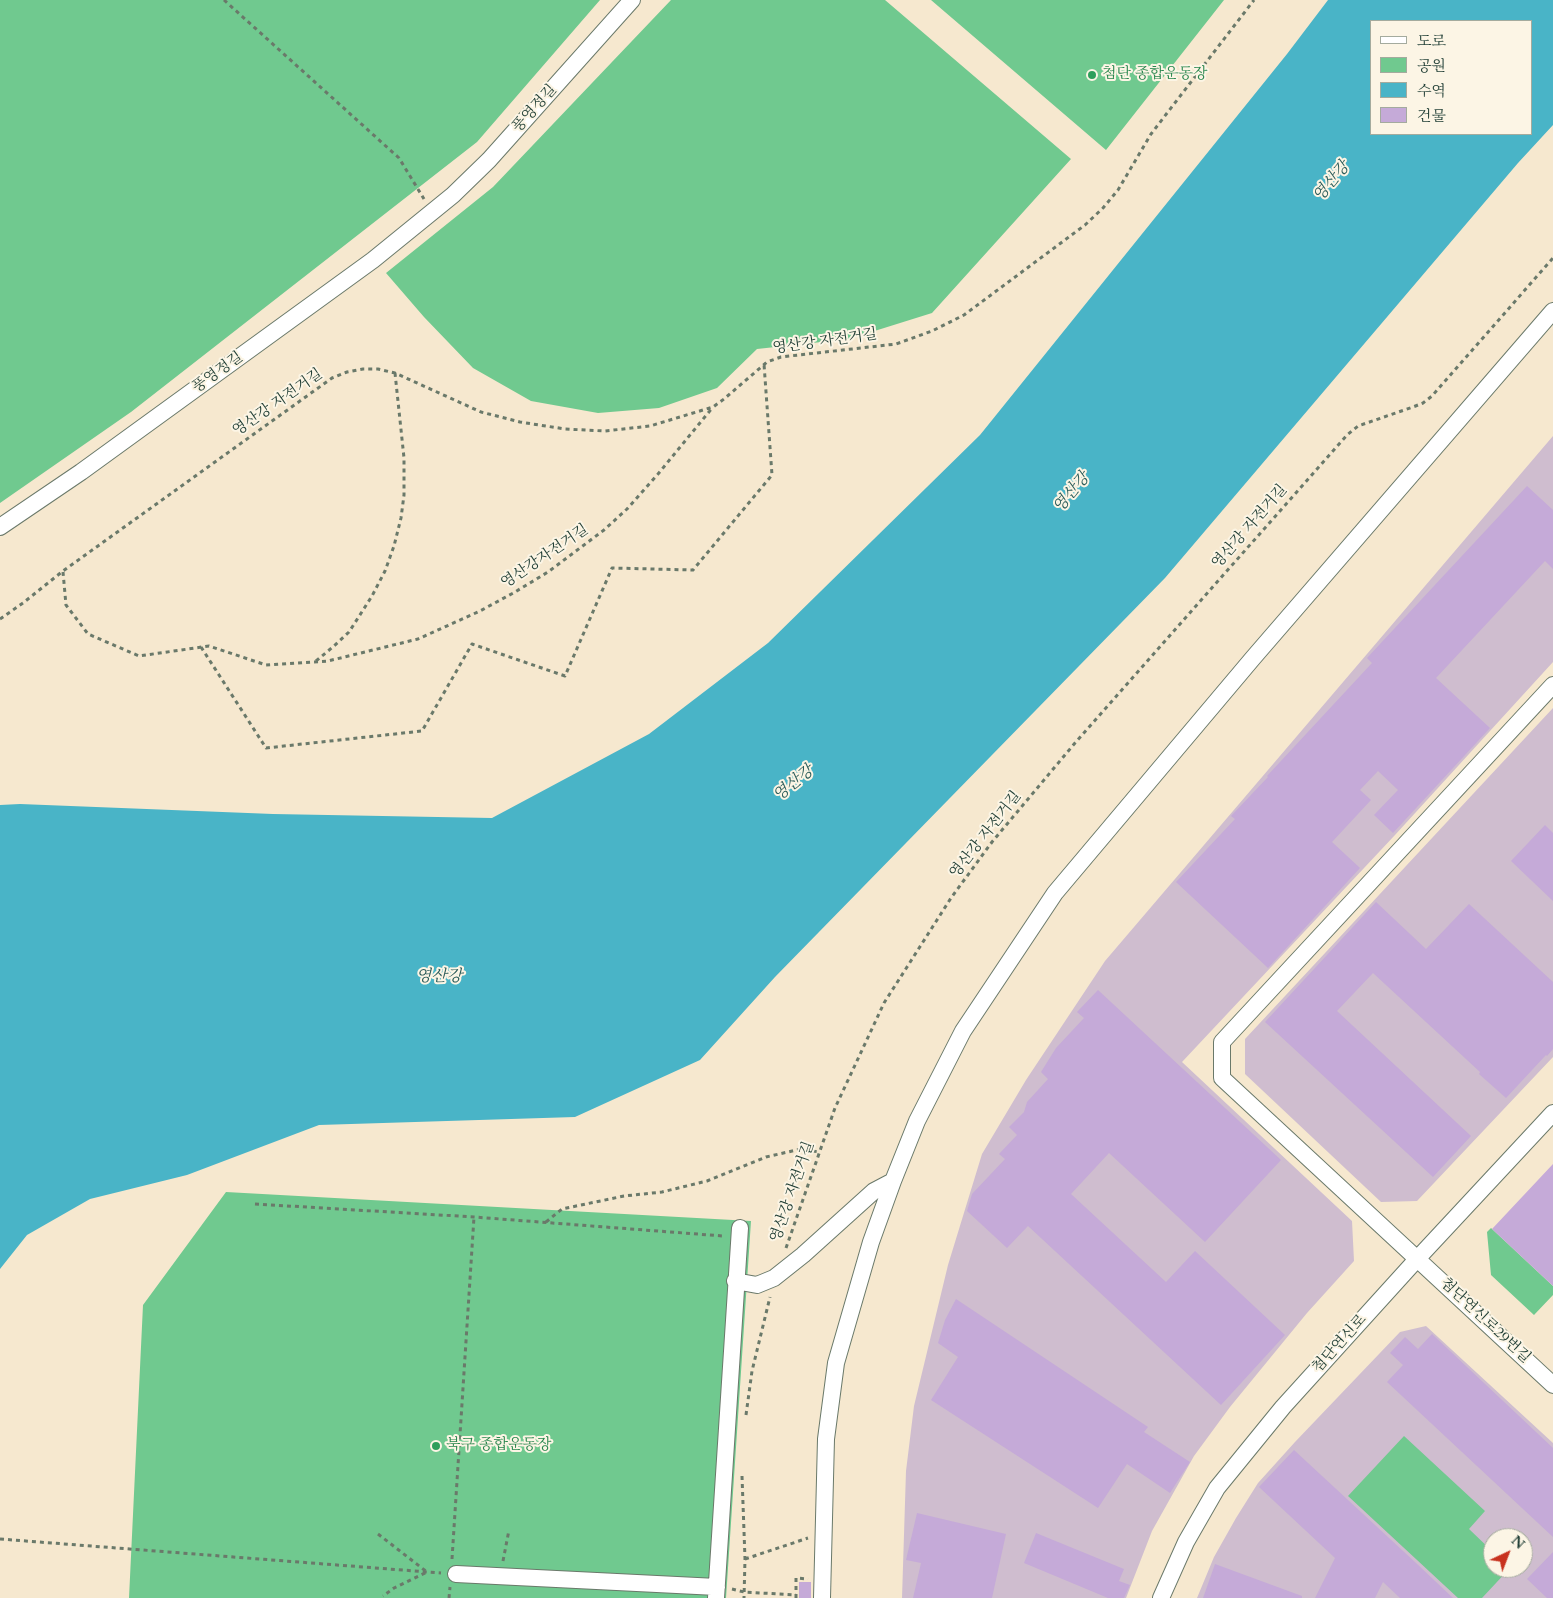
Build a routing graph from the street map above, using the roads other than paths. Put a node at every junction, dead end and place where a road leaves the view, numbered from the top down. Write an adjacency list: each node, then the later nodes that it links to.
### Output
1 (632, 0): 3 (street, 풍영정길)
2 (1553, 311): 6 (street)
3 (0, 527)
4 (1553, 685): 8 (street, 첨단연신로29번길)
5 (1553, 1113): 8 (street, 첨단연신로)
6 (893, 1181): 9 (street); 13 (street)
7 (739, 1233): 9 (street)
8 (1418, 1258): 10 (street, 첨단연신로29번길); 14 (street, 첨단연신로)
9 (735, 1281): 12 (street)
10 (1553, 1385)
11 (454, 1574): 12 (street)
12 (717, 1592)
13 (822, 1598)
14 (1161, 1598)

